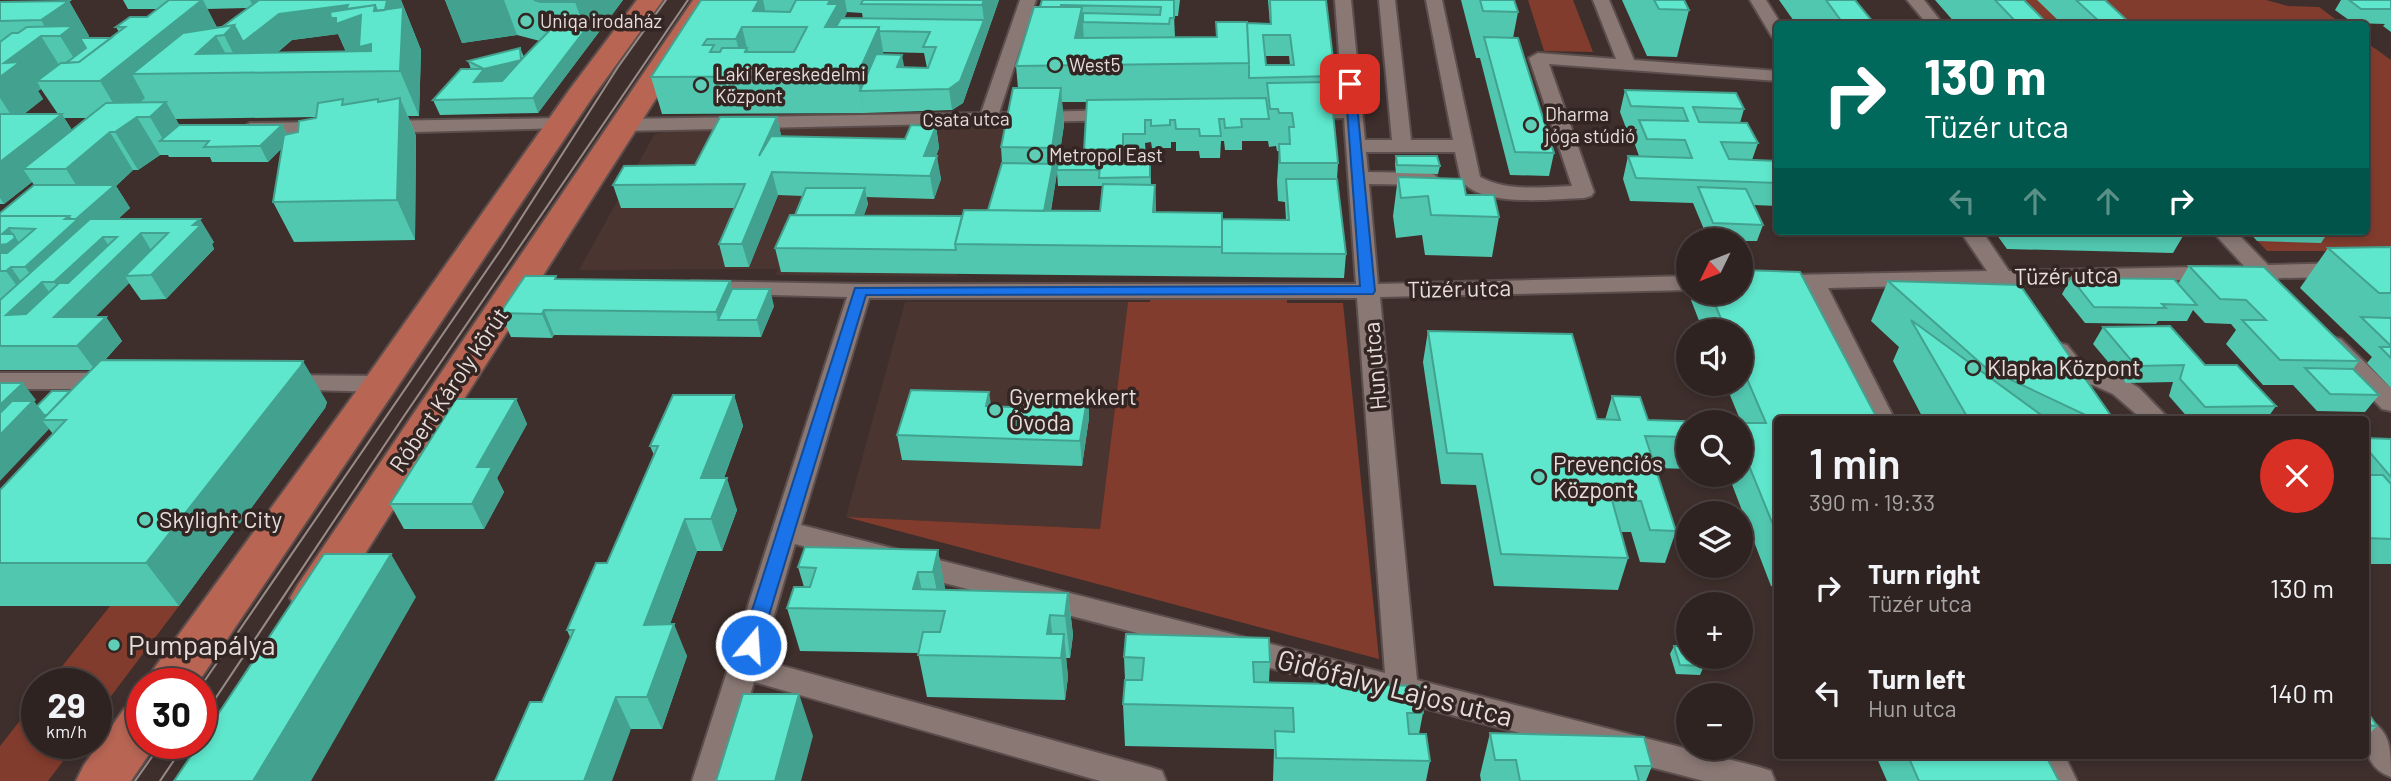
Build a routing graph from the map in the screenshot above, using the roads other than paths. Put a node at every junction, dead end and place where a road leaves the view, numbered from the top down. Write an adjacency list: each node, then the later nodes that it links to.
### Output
1 (650, 0): 18 (main road)
2 (706, 0): 19 (main road, Róbert Károly körút)
3 (1028, 0): 17 (street)
4 (1343, 0): 14 (street, Hun utca)
5 (1387, 0): 22 (street)
6 (1434, 0): 23 (street)
7 (1601, 0): 12 (street)
8 (1758, 0): 11 (street)
9 (1915, 0): 10 (street)
10 (1933, 21)
11 (1774, 26)
12 (1627, 64): 13 (street); 25 (street)
13 (1774, 76)
14 (1352, 111): 15 (street); 21 (street, Hun utca)
15 (1282, 113)
16 (1142, 116): 17 (street, Csata utca)
17 (988, 119): 19 (street, Csata utca)
18 (561, 124): 20 (street); 44 (main road)
19 (622, 125): 49 (main road, Róbert Károly körút)
20 (227, 130)
21 (1356, 146): 22 (street); 24 (street, Hun utca)
22 (1402, 146): 23 (street)
23 (1464, 146): 25 (street)
24 (1358, 178): 25 (street); 37 (street, Hun utca)
25 (1457, 179)
26 (1974, 235): 30 (street)
27 (2226, 235): 29 (street)
28 (2391, 269): 29 (street, Tüzér utca)
29 (2263, 272): 30 (street, Tüzér utca); 35 (street)
30 (2002, 277): 31 (street, Tüzér utca); 38 (street)
31 (1814, 281): 33 (street, Tüzér utca); 46 (street)
32 (1676, 283): 37 (street, Tüzér utca)
33 (1754, 283)
34 (674, 285): 36 (street, Tüzér utca)
35 (2281, 290)
36 (860, 291): 37 (street, Tüzér utca); 48 (street)
37 (1368, 291): 52 (street, Hun utca)
38 (2027, 309)
39 (2318, 328): 45 (street)
40 (2044, 330): 47 (street)
41 (0, 381): 42 (street)
42 (135, 381)
43 (258, 382): 44 (street)
44 (382, 384): 51 (main road)
45 (2391, 404)
46 (1880, 416)
47 (2154, 416)
48 (787, 532): 50 (street); 52 (street, Gidófalvy Lajos utca)
49 (288, 635)
50 (743, 667): 57 (street); 59 (street)
51 (181, 668)
52 (1402, 690): 61 (street, Gidófalvy Lajos utca)
53 (2369, 736): 56 (street)
54 (126, 747): 58 (main road)
55 (2050, 759): 62 (street)
56 (2391, 763)
57 (1068, 769): 60 (street)
58 (102, 781)
59 (708, 781)
60 (1150, 781)
61 (1759, 781)
62 (2061, 781)

